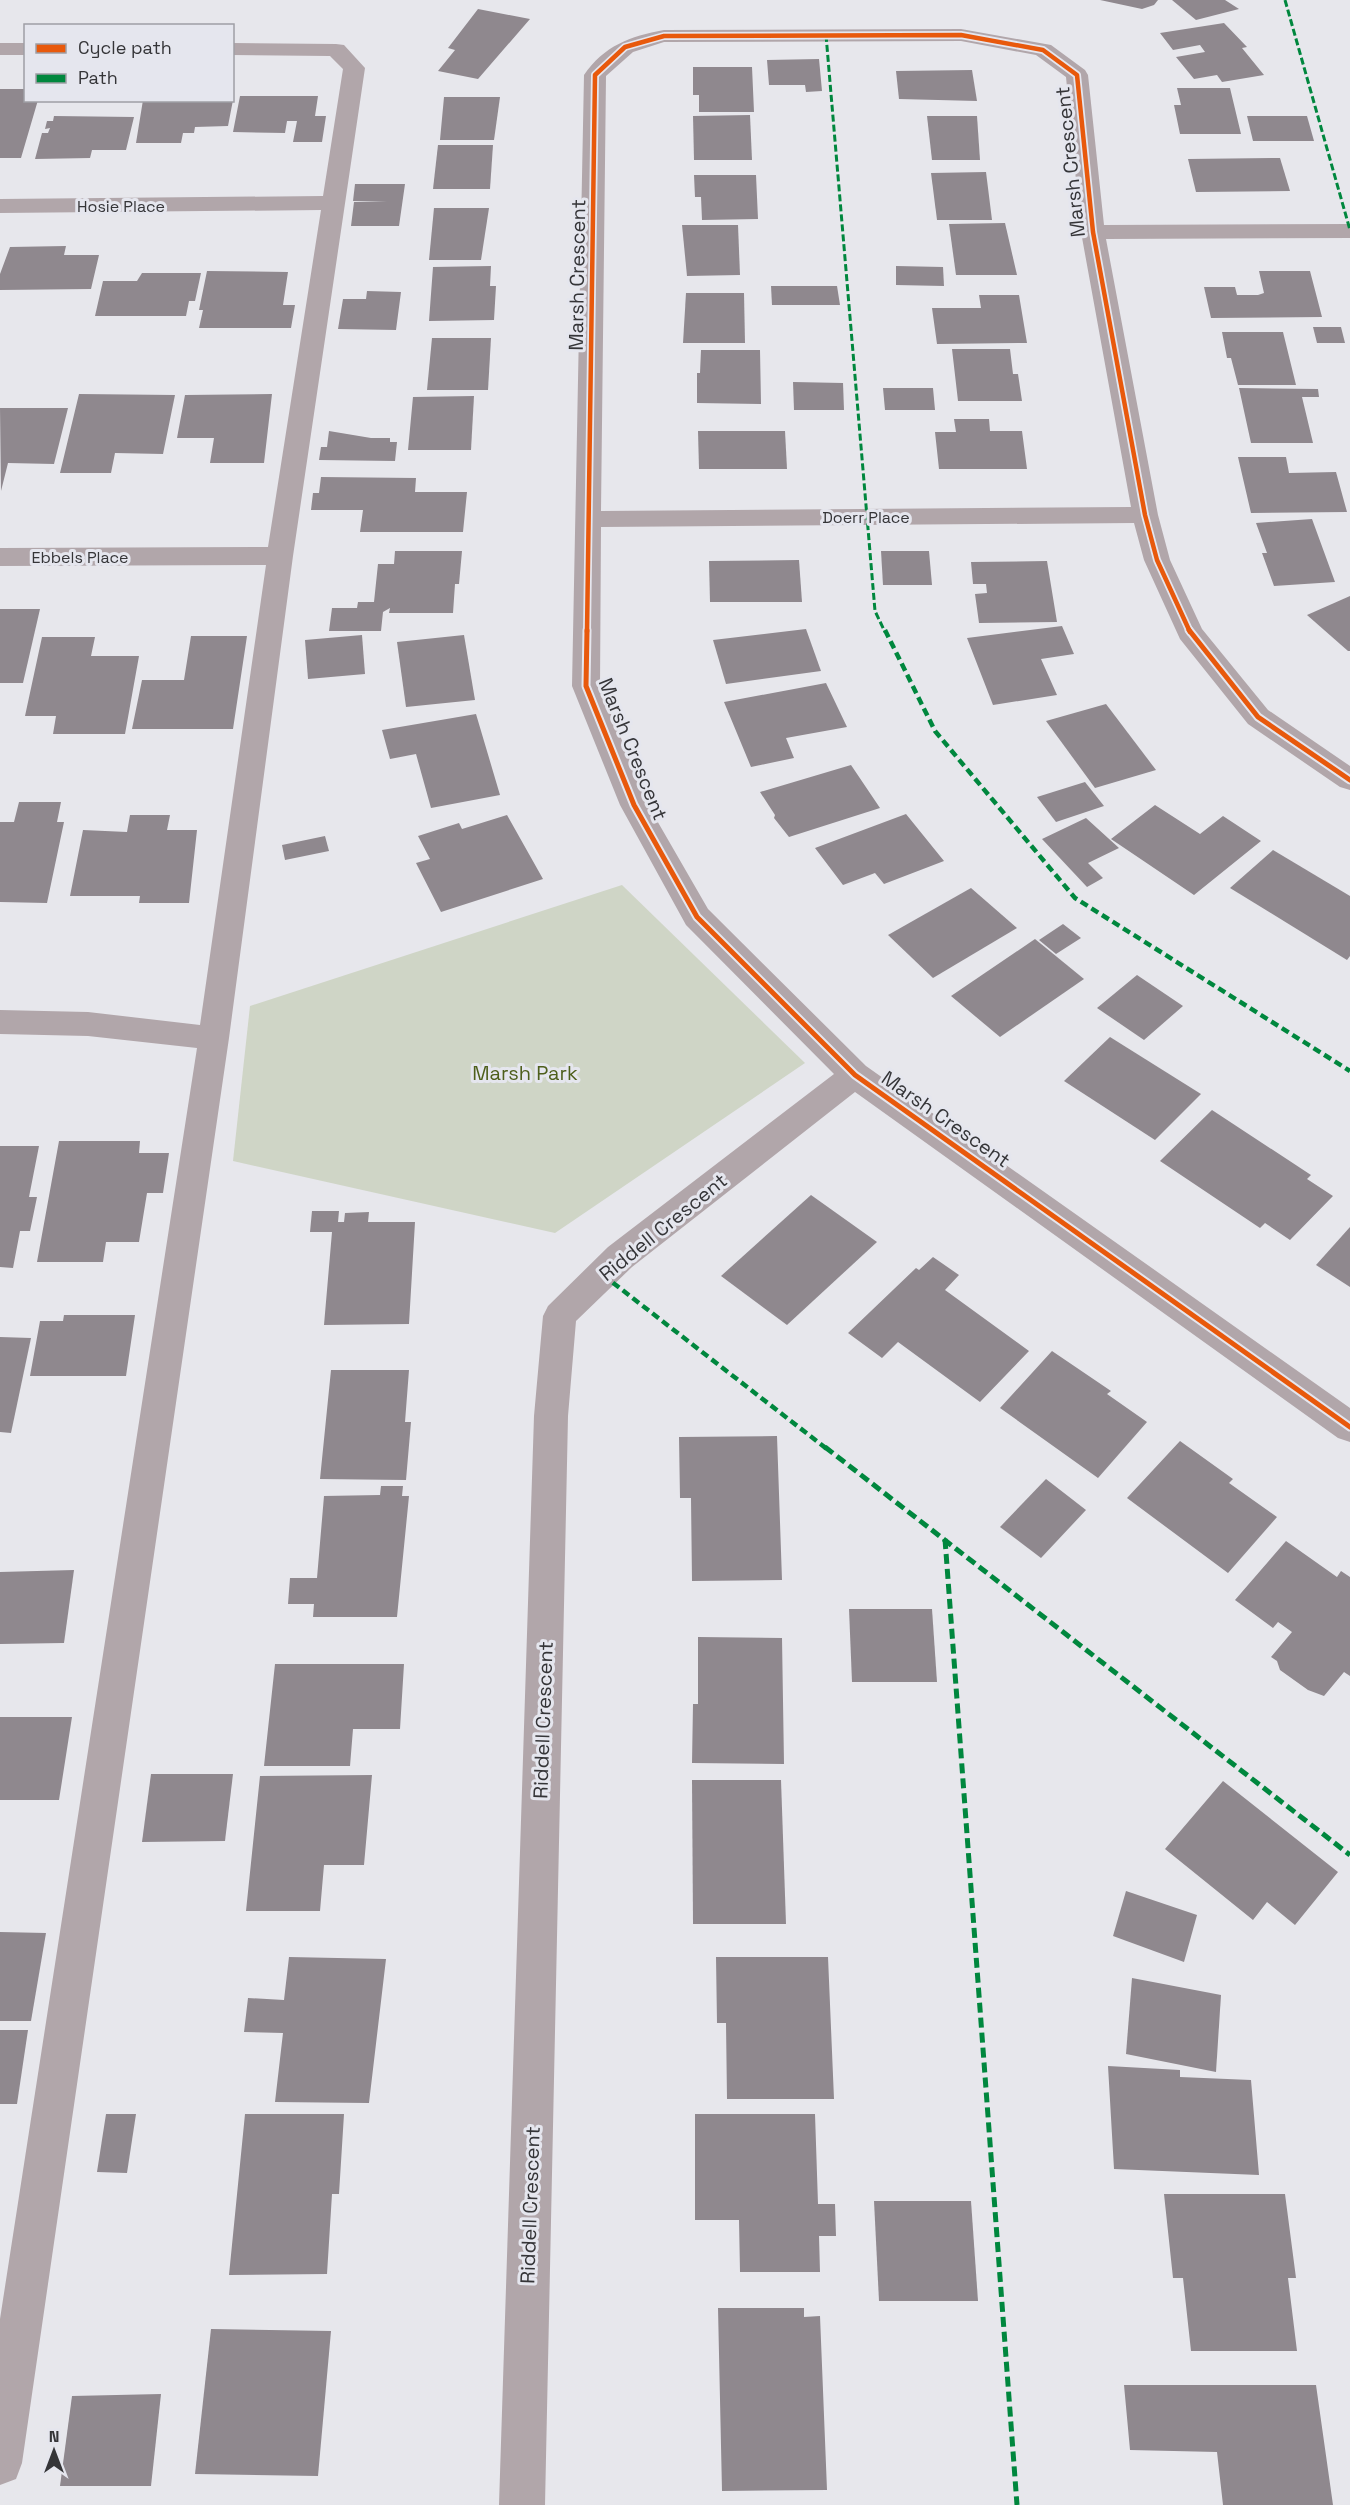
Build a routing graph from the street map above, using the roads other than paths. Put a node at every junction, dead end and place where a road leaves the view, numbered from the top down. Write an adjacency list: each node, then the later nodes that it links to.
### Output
1 (0, 49): 2 (street)
2 (24, 49)
3 (234, 49): 4 (street)
4 (335, 203): 5 (street, Hosie Place); 10 (street)
5 (0, 206)
6 (1350, 231): 7 (street, Marsh Crescent)
7 (1093, 232): 8 (street, Marsh Crescent); 9 (street, Marsh Crescent)
8 (1145, 514): 9 (street, Doerr Place); 12 (street, Marsh Crescent)
9 (587, 519): 15 (street, Marsh Crescent)
10 (279, 556): 11 (street, Ebbels Place); 14 (street)
11 (0, 557)
12 (1350, 780)
13 (0, 1022): 14 (street)
14 (214, 1038): 17 (street)
15 (855, 1075): 16 (street, Marsh Crescent); 18 (street, Riddell Crescent)
16 (1350, 1427)
17 (0, 2463)
18 (522, 2505)

